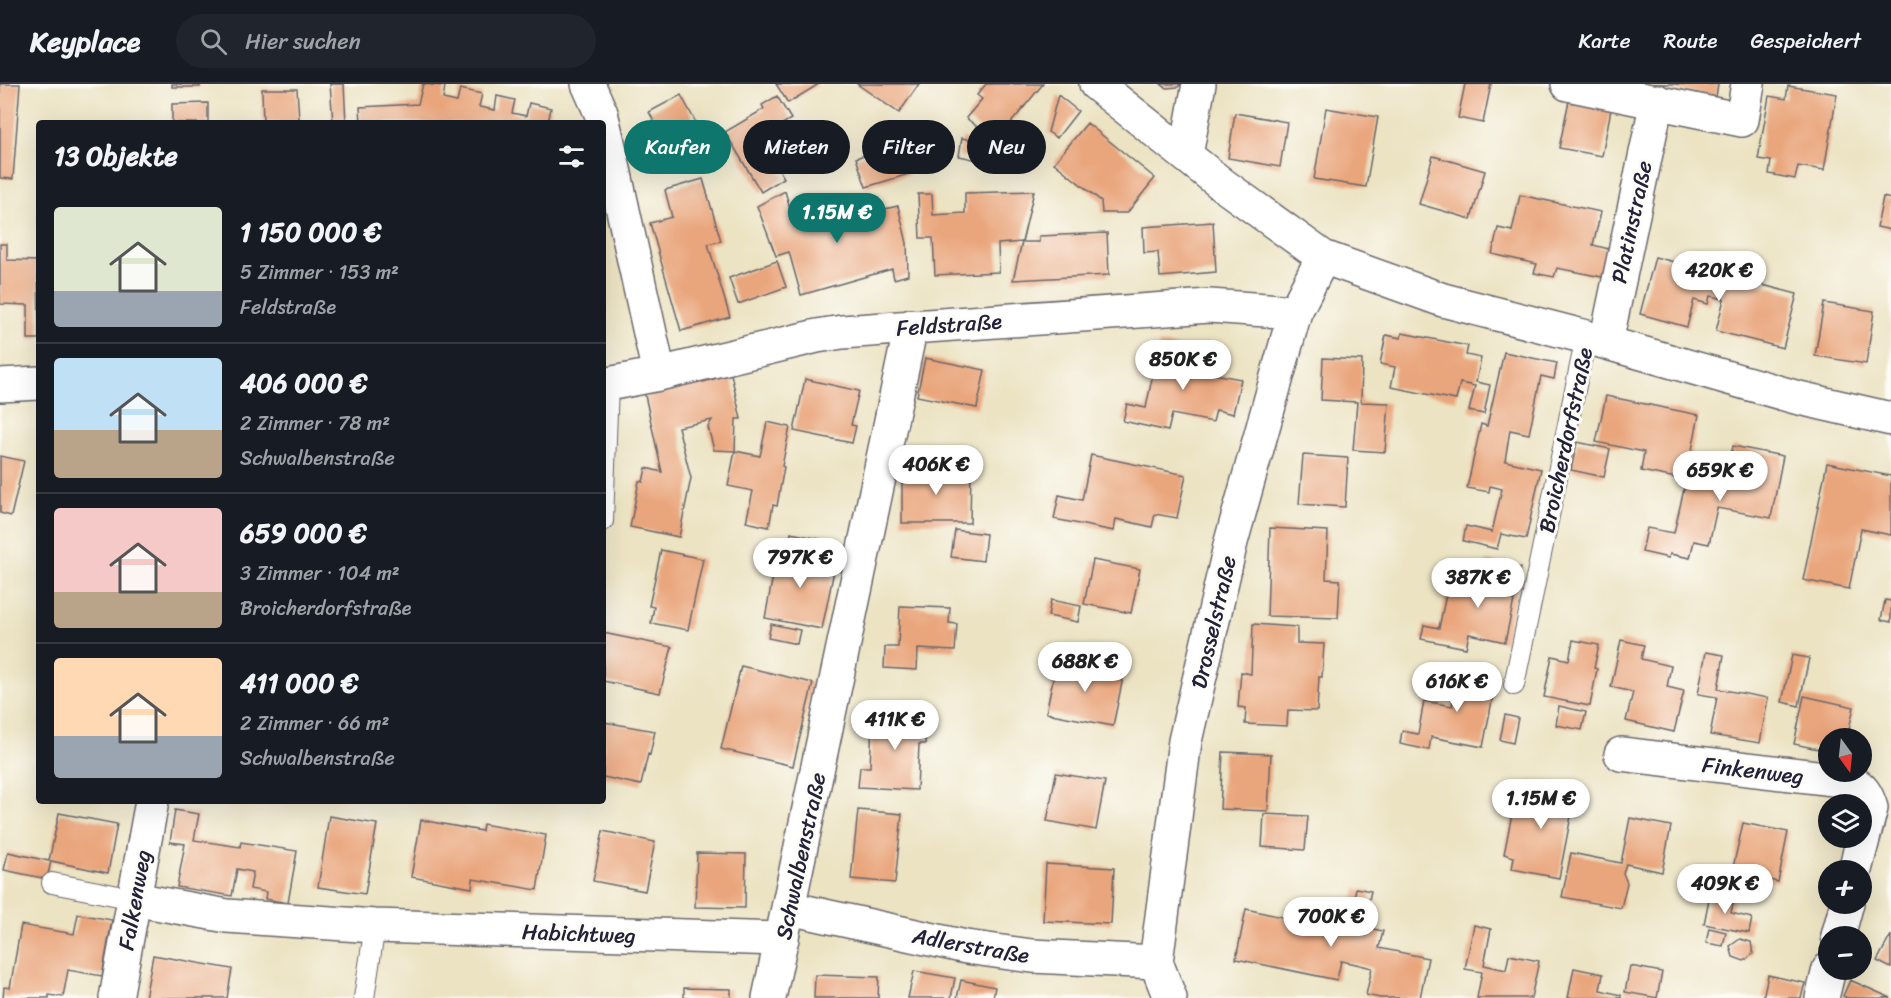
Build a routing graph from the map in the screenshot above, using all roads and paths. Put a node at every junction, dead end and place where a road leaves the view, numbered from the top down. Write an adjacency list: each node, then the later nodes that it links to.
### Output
1 (588, 84): 7 (street)
2 (1096, 84): 9 (street, Broicherdorfstraße)
3 (1199, 84): 9 (street)
4 (1568, 84): 6 (street)
5 (1748, 84): 6 (street)
6 (1657, 101): 14 (street, Platinstraße)
7 (602, 120)
8 (606, 153): 10 (street)
9 (1186, 154): 11 (street, Broicherdorfstraße)
10 (613, 209): 15 (street)
11 (1323, 256): 12 (street, Drosselstraße); 14 (street, Broicherdorfstraße)
12 (1295, 312): 13 (street, Feldstraße); 29 (street, Drosselstraße)
13 (911, 326): 15 (street, Feldstraße); 27 (street, Schwalbenstraße)
14 (1596, 340): 19 (street, Broicherdorfstraße); 20 (lane, Broicherdorfstraße)
15 (659, 375): 18 (street, Feldstraße)
16 (36, 383): 17 (street)
17 (0, 385)
18 (606, 385)
19 (1891, 419)
20 (1514, 685)
21 (1621, 754): 23 (street, Finkenweg)
22 (151, 804): 26 (street, Falkenweg)
23 (1881, 813): 24 (street)
24 (1860, 860)
25 (52, 883): 26 (lane)
26 (134, 899): 28 (street, Habichtweg); 31 (street, Falkenweg)
27 (786, 923): 28 (street, Habichtweg); 29 (street, Adlerstraße); 33 (street, Schwalbenstraße)
28 (375, 926): 32 (lane)
29 (1156, 962): 34 (street, Drosselstraße)
30 (1826, 980): 35 (street)
31 (116, 998)
32 (364, 998)
33 (769, 998)
34 (1170, 998)
35 (1822, 998)

